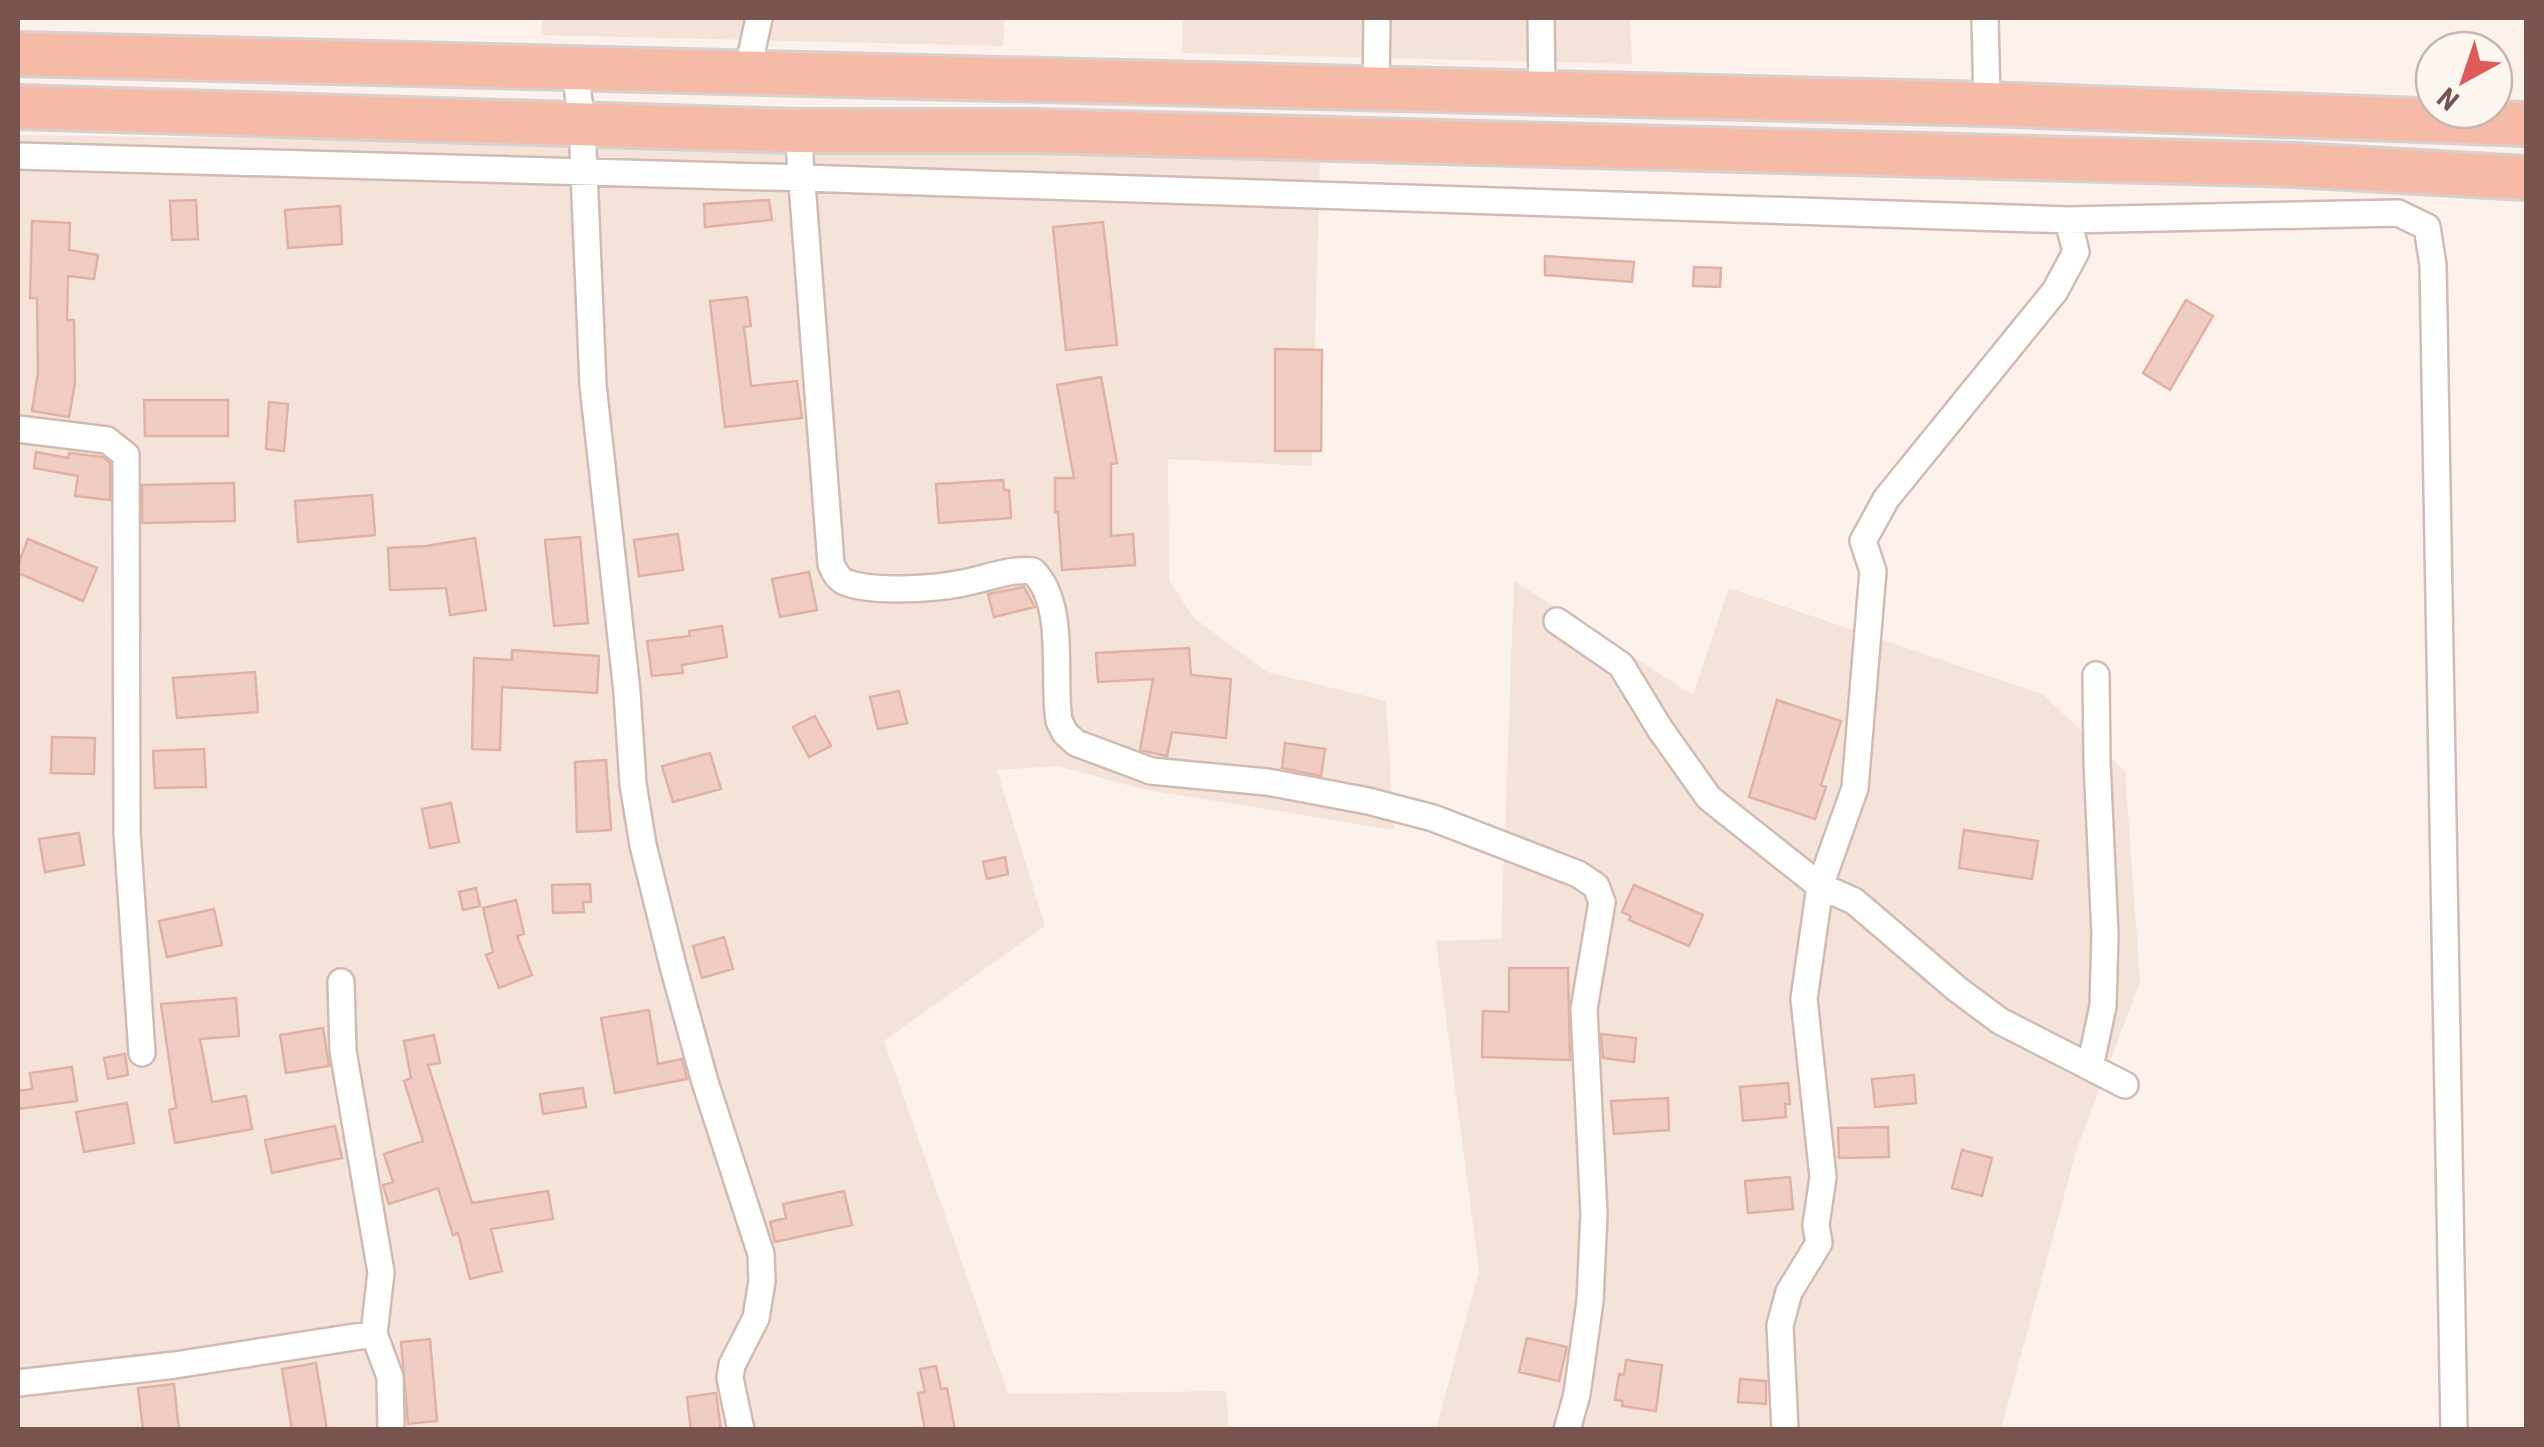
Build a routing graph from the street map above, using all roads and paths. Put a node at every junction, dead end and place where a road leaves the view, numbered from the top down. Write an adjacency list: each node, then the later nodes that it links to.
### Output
1 (760, 18): 7 (street)
2 (1377, 18): 8 (street)
3 (1541, 18): 9 (street)
4 (1985, 18): 10 (street)
5 (18, 54): 6 (highway)
6 (575, 70): 7 (highway); 12 (street)
7 (747, 74): 8 (highway)
8 (1376, 89): 9 (highway)
9 (1542, 94): 10 (highway)
10 (1988, 104): 13 (highway)
11 (18, 107): 12 (highway)
12 (582, 124): 14 (highway); 16 (street)
13 (2526, 124)
14 (798, 130): 17 (street); 18 (highway)
15 (18, 156): 16 (street)
16 (583, 174): 17 (street); 31 (street)
17 (803, 178): 19 (street); 32 (street)
18 (2526, 178)
19 (2068, 220): 23 (street); 34 (street)
20 (18, 429): 25 (street)
21 (1558, 621): 23 (street)
22 (2096, 675): 26 (street)
23 (1820, 886): 26 (street); 33 (street)
24 (341, 982): 28 (street)
25 (142, 1053)
26 (2090, 1067): 27 (street)
27 (2125, 1085)
28 (374, 1334): 29 (street); 30 (street)
29 (18, 1383)
30 (390, 1430)
31 (741, 1430)
32 (1567, 1430)
33 (1785, 1430)
34 (2454, 1430)

